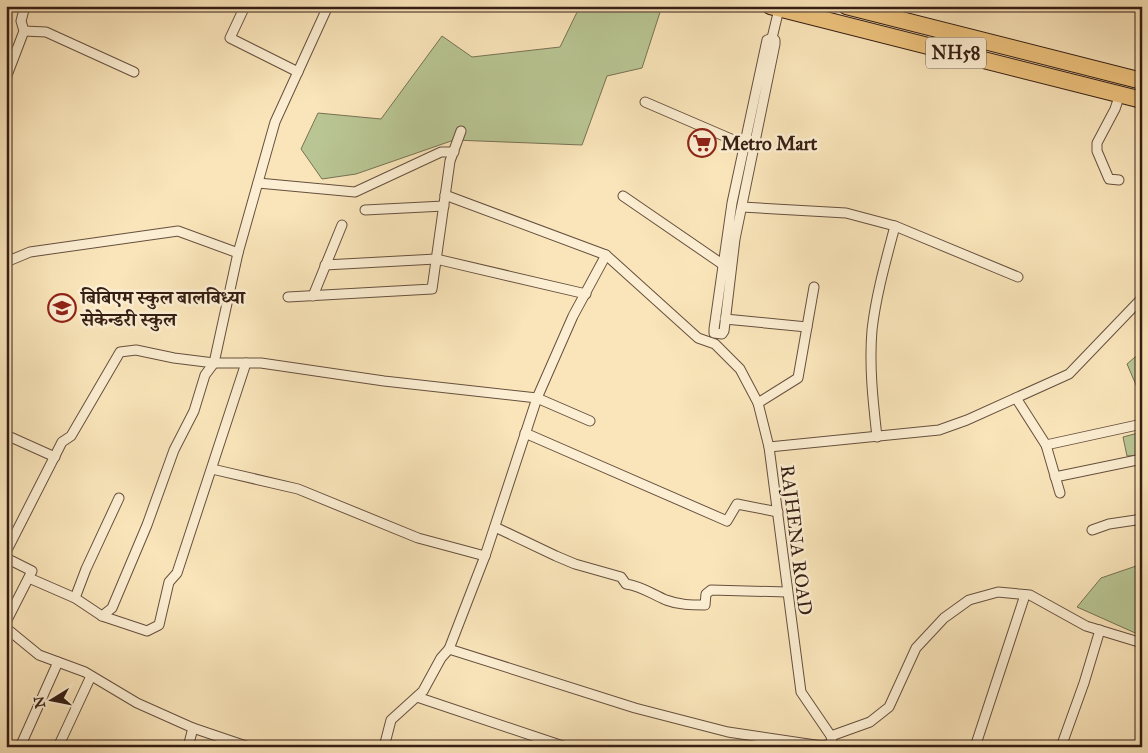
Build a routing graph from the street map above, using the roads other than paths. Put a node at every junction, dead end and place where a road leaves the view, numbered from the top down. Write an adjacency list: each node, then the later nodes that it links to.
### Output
1 (26, 6): 6 (street)
2 (245, 6): 9 (street)
3 (328, 6): 9 (street)
4 (846, 6): 11 (highway, NH58)
5 (775, 8): 12 (highway, NH58); 16 (street)
6 (24, 31): 7 (street); 8 (street)
7 (8, 63): 10 (street)
8 (134, 72)
9 (298, 72): 20 (street)
10 (6, 78)
11 (1142, 81)
12 (1120, 94): 13 (highway, NH58); 19 (street)
13 (1142, 100)
14 (645, 102): 17 (street)
15 (461, 131): 18 (street)
16 (751, 135): 17 (street); 24 (street)
17 (745, 145): 28 (street)
18 (454, 152): 20 (street); 21 (street)
19 (1119, 180)
20 (258, 183): 29 (street)
21 (445, 195): 23 (street); 30 (street)
22 (623, 196): 33 (street)
23 (444, 206): 25 (street); 31 (street)
24 (742, 206): 27 (street); 28 (street)
25 (365, 210)
26 (342, 225): 34 (street)
27 (896, 226): 35 (street); 54 (street)
28 (730, 238): 33 (street); 41 (street)
29 (238, 253): 32 (street); 46 (street)
30 (606, 255): 37 (street); 44 (street, RAJHENA ROAD)
31 (436, 260): 34 (street); 37 (street); 38 (street)
32 (6, 262)
33 (722, 264): 43 (street)
34 (325, 265): 38 (street)
35 (1018, 277)
36 (814, 287): 42 (street)
37 (586, 294): 47 (street)
38 (313, 296): 39 (street)
39 (288, 297)
40 (1142, 298): 48 (street)
41 (725, 320): 42 (street); 43 (street)
42 (807, 327): 49 (street)
43 (718, 332): 44 (street)
44 (715, 344): 49 (street, RAJHENA ROAD)
45 (246, 363): 46 (street); 47 (street); 59 (street)
46 (214, 364): 57 (street); 74 (street)
47 (537, 398): 50 (street); 52 (street)
48 (1016, 398): 54 (street); 55 (street)
49 (758, 403): 56 (street, RAJHENA ROAD)
50 (590, 421)
51 (1142, 424): 55 (street)
52 (525, 433): 63 (street); 65 (street)
53 (6, 434): 57 (street)
54 (877, 437): 56 (street)
55 (1046, 445): 60 (street)
56 (769, 447): 63 (street, RAJHENA ROAD)
57 (55, 458): 67 (street)
58 (1142, 459): 60 (street)
59 (212, 469): 68 (street); 74 (street)
60 (1055, 477): 61 (street)
61 (1060, 493)
62 (119, 498): 73 (street)
63 (778, 512): 71 (street, RAJHENA ROAD)
64 (1142, 518): 66 (street)
65 (495, 527): 68 (street); 71 (street)
66 (1092, 530)
67 (6, 552)
68 (485, 556): 79 (street)
69 (6, 558): 70 (street)
70 (29, 578): 73 (street); 75 (street)
71 (787, 592): 84 (street, RAJHENA ROAD)
72 (1025, 595): 77 (street); 84 (street); 91 (street)
73 (75, 598): 74 (street)
74 (102, 616)
75 (6, 622)
76 (6, 629): 80 (street)
77 (1100, 630): 78 (street); 92 (street)
78 (1142, 643)
79 (449, 649): 82 (street); 84 (street)
80 (58, 662): 81 (street); 85 (street)
81 (91, 676): 83 (street); 86 (street)
82 (417, 696): 89 (street); 90 (street)
83 (193, 728): 87 (street); 88 (street)
84 (832, 742)
85 (20, 747)
86 (58, 747)
87 (188, 747)
88 (250, 747)
89 (384, 747)
90 (566, 747)
91 (975, 747)
92 (1061, 747)

